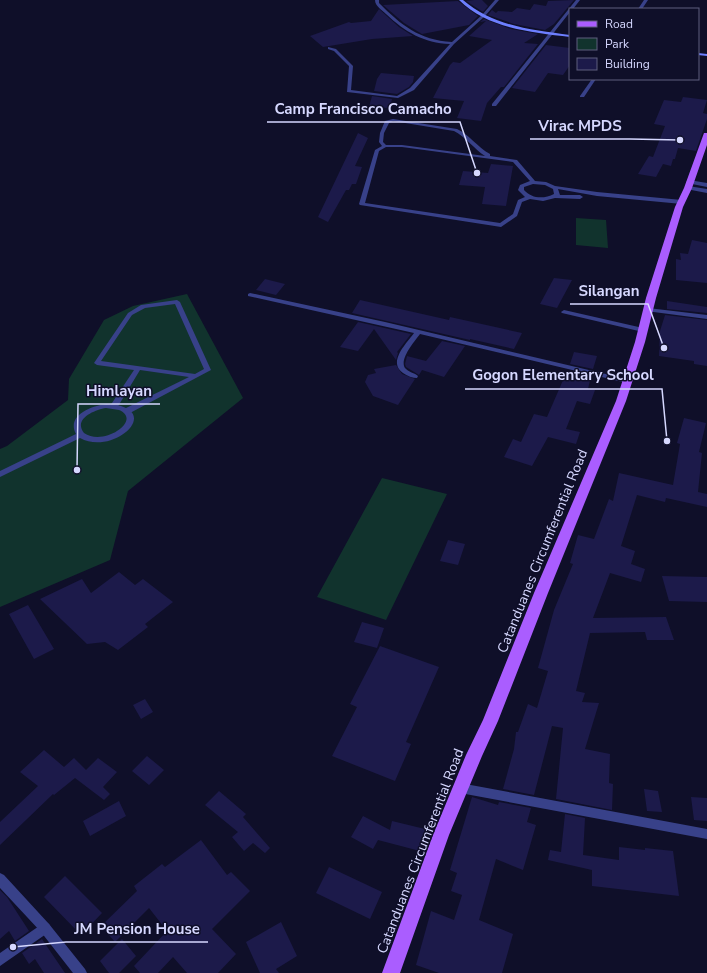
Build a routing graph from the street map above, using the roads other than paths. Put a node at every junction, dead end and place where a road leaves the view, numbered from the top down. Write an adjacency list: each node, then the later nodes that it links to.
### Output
1 (377, 0): 8 (street)
2 (461, 0): 5 (street)
3 (496, 0): 5 (street)
4 (569, 12): 6 (street)
5 (483, 16): 6 (street); 8 (street)
6 (552, 33): 7 (street); 12 (street)
7 (569, 36)
8 (453, 43): 9 (street)
9 (329, 48)
10 (593, 80): 11 (street)
11 (582, 96)
12 (494, 105)
13 (707, 135): 17 (main road, Catanduanes Circumferential Road)
14 (385, 146): 15 (street); 15 (street); 22 (street)
15 (492, 157): 16 (street)
16 (533, 182): 19 (street); 22 (street)
17 (689, 185): 18 (street); 20 (street); 23 (main road, Catanduanes Circumferential Road)
18 (707, 185)
19 (555, 187): 21 (street); 23 (street)
20 (707, 191)
21 (554, 196): 22 (street); 23 (street)
22 (529, 197)
23 (680, 204): 25 (main road, Catanduanes Circumferential Road)
24 (250, 295): 29 (street)
25 (648, 310): 27 (street); 28 (main road, Catanduanes Circumferential Road)
26 (564, 312): 28 (street)
27 (707, 317)
28 (643, 330): 33 (main road, Catanduanes Circumferential Road)
29 (418, 332): 32 (street); 33 (street)
30 (138, 368): 31 (street); 31 (street); 34 (street)
31 (196, 376): 35 (street)
32 (415, 376)
33 (627, 381): 38 (main road, Catanduanes Circumferential Road)
34 (114, 406): 35 (street); 36 (street)
35 (127, 411): 36 (street)
36 (80, 435): 37 (street)
37 (0, 474)
38 (460, 788): 39 (street); 44 (main road, Catanduanes Circumferential Road)
39 (707, 834)
40 (0, 880): 41 (street)
41 (44, 928): 42 (street); 43 (street)
42 (0, 960)
43 (81, 973)
44 (391, 973)

